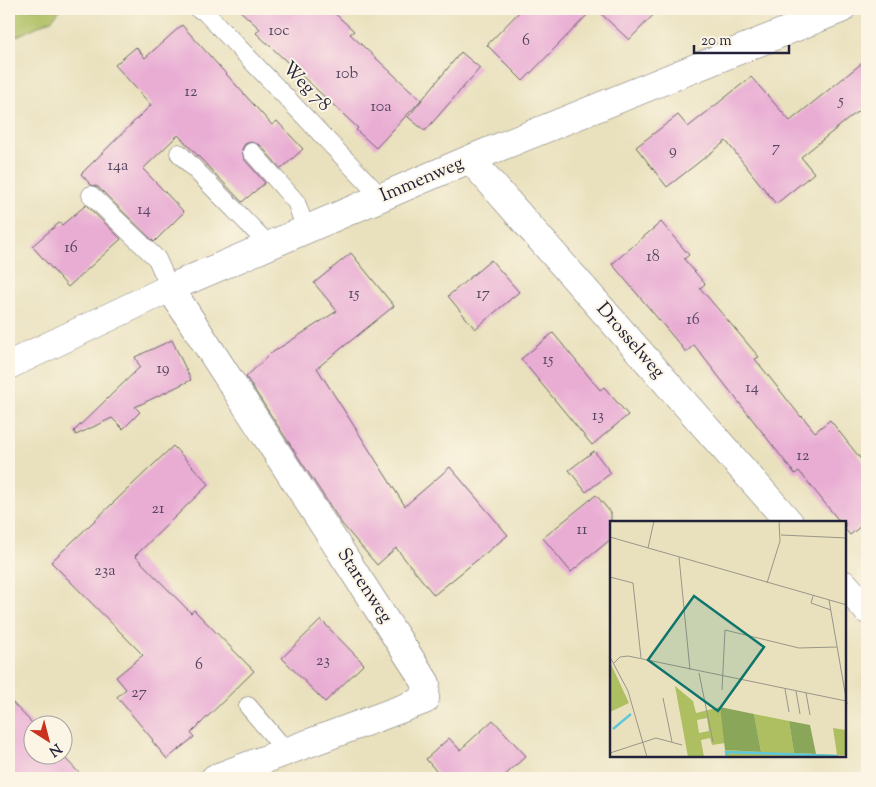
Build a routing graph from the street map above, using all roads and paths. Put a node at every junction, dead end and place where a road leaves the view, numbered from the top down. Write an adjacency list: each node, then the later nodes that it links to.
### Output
1 (198, 9): 7 (lane, Weg 78)
2 (841, 9): 5 (street, Immenweg)
3 (252, 152): 8 (lane)
4 (179, 153): 9 (lane)
5 (470, 159): 7 (street, Immenweg); 12 (street, Drosselweg)
6 (91, 195): 10 (lane)
7 (381, 197): 8 (street, Immenweg)
8 (306, 230): 9 (street, Immenweg)
9 (269, 246): 10 (street, Immenweg)
10 (170, 288): 11 (street, Immenweg); 16 (street, Starenweg)
11 (9, 365)
12 (788, 521)
13 (846, 586): 14 (street)
14 (867, 610)
15 (248, 706): 16 (lane)
16 (286, 752): 17 (street, Starenweg)
17 (215, 778)

